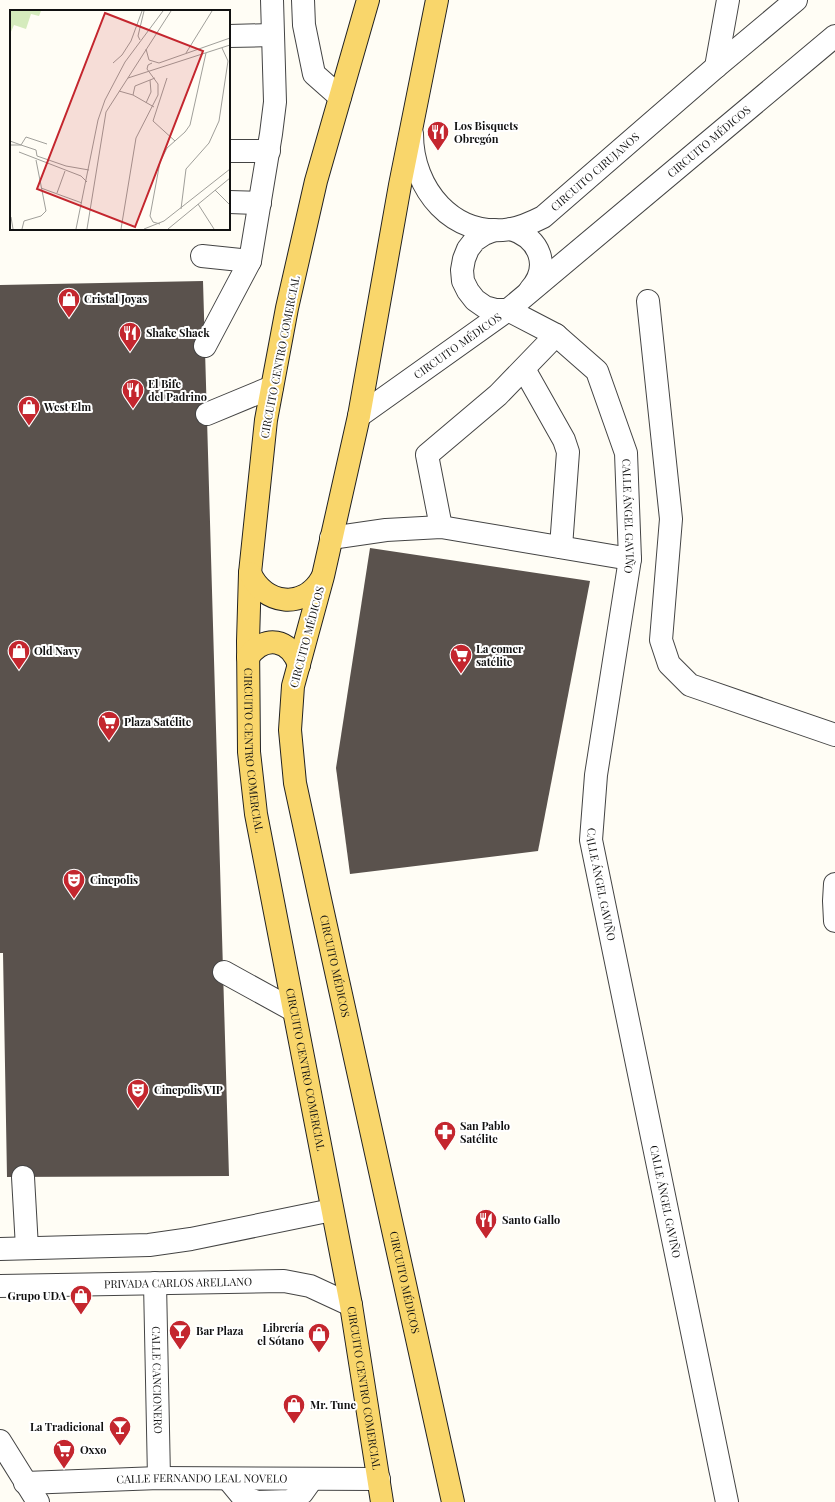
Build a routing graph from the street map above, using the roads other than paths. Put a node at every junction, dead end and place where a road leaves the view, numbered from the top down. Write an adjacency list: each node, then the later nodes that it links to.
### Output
1 (272, 0): 7 (street)
2 (303, 0): 11 (street)
3 (368, 0): 11 (main road, CIRCUITO CENTRO COMERCIAL)
4 (437, 0): 12 (main road, CIRCUITO CIRUJANOS)
5 (728, 0): 10 (street)
6 (796, 0): 10 (street, CIRCUITO CIRUJANOS)
7 (272, 35): 8 (street); 14 (street)
8 (230, 36)
9 (835, 36): 20 (street, CIRCUITO MÉDICOS)
10 (716, 67): 17 (street, CIRCUITO CIRUJANOS)
11 (340, 96): 26 (main road, CIRCUITO CENTRO COMERCIAL)
12 (412, 130): 17 (street, CIRCUITO CIRUJANOS); 28 (main road, CIRCUITO CIRUJANOS)
13 (230, 151): 14 (street)
14 (269, 151): 16 (street)
15 (230, 202): 16 (street)
16 (260, 203): 19 (street)
17 (503, 230): 20 (street); 22 (street)
18 (202, 256): 19 (street)
19 (250, 260): 24 (street)
20 (527, 294): 22 (street, CIRCUITO MÉDICOS)
21 (648, 301): 37 (street)
22 (508, 310): 23 (street, CALLE ÁNGEL GAVIÑO); 28 (street, CIRCUITO MÉDICOS)
23 (556, 335): 25 (street); 32 (street, CALLE ÁNGEL GAVIÑO)
24 (205, 346)
25 (524, 369): 29 (street); 31 (street)
26 (272, 387): 27 (street); 33 (main road, CIRCUITO CENTRO COMERCIAL)
27 (207, 414)
28 (360, 416): 30 (main road, CIRCUITO MÉDICOS)
29 (441, 527): 30 (street); 31 (street)
30 (331, 538): 34 (main road, CIRCUITO MÉDICOS)
31 (561, 547): 32 (street)
32 (630, 559): 56 (street, CALLE ÁNGEL GAVIÑO)
33 (250, 573): 34 (main road); 35 (main road, CIRCUITO CENTRO COMERCIAL)
34 (323, 576): 36 (main road, CIRCUITO MÉDICOS)
35 (248, 657): 36 (main road); 41 (main road, CIRCUITO CENTRO COMERCIAL)
36 (298, 665): 55 (main road, CIRCUITO MÉDICOS)
37 (835, 735)
38 (835, 884): 39 (street)
39 (835, 921)
40 (224, 972): 41 (street)
41 (293, 1010): 43 (main road, CIRCUITO CENTRO COMERCIAL)
42 (23, 1177): 44 (street)
43 (332, 1210): 44 (street); 48 (main road, CIRCUITO CENTRO COMERCIAL)
44 (27, 1248): 45 (street)
45 (0, 1249)
46 (155, 1283): 47 (street, PRIVADA CARLOS ARELLANO); 48 (street, PRIVADA CARLOS ARELLANO); 50 (street, CALLE CANCIONERO)
47 (0, 1286)
48 (351, 1305): 51 (main road, CIRCUITO CENTRO COMERCIAL)
49 (0, 1441): 52 (street)
50 (159, 1478): 51 (street, CALLE FERNANDO LEAL NOVELO); 52 (street, CALLE FERNANDO LEAL NOVELO)
51 (379, 1479): 54 (main road, CIRCUITO CENTRO COMERCIAL)
52 (25, 1483): 53 (street)
53 (38, 1502)
54 (382, 1502)
55 (453, 1502)
56 (727, 1502)

